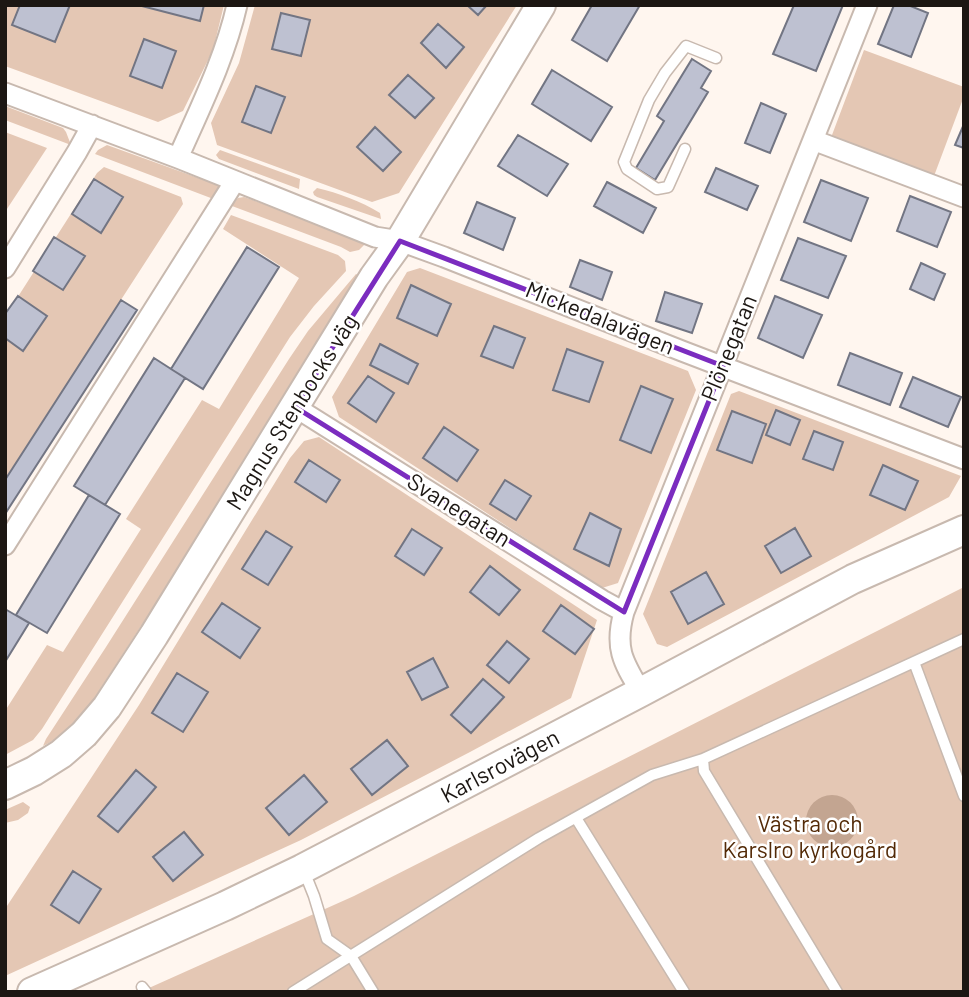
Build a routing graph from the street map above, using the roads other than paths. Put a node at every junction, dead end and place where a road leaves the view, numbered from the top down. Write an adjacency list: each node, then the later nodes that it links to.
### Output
1 (237, 5): 9 (street)
2 (541, 5): 12 (street, Magnus Stenbocks väg)
3 (867, 5): 7 (street, Plönegatan)
4 (716, 58): 8 (lane)
5 (5, 93): 6 (street, Mickedalavägen)
6 (92, 124): 9 (street, Mickedalavägen); 13 (street)
7 (813, 140): 11 (street); 14 (street, Plönegatan)
8 (685, 149)
9 (178, 158): 10 (street, Mickedalavägen)
10 (235, 181): 12 (street, Mickedalavägen); 18 (street)
11 (964, 197)
12 (400, 241): 14 (street, Mickedalavägen); 15 (street, Magnus Stenbocks väg)
13 (5, 268)
14 (723, 366): 16 (street, Mickedalavägen); 19 (street, Plönegatan)
15 (295, 407): 19 (street, Svanegatan); 24 (street, Magnus Stenbocks väg)
16 (964, 458)
17 (964, 530): 22 (street, Karlsrovägen)
18 (5, 545)
19 (624, 612): 22 (street, Plönegatan)
20 (964, 639): 21 (lane)
21 (914, 662): 23 (lane); 25 (lane)
22 (640, 692): 27 (street, Karlsrovägen)
23 (703, 759): 26 (lane); 33 (lane)
24 (5, 785)
25 (964, 796)
26 (576, 818): 28 (lane); 32 (lane)
27 (302, 869): 28 (lane); 29 (street, Karlsrovägen)
28 (351, 956): 30 (lane); 31 (lane)
29 (32, 992)
30 (293, 992)
31 (373, 992)
32 (684, 992)
33 (837, 992)

